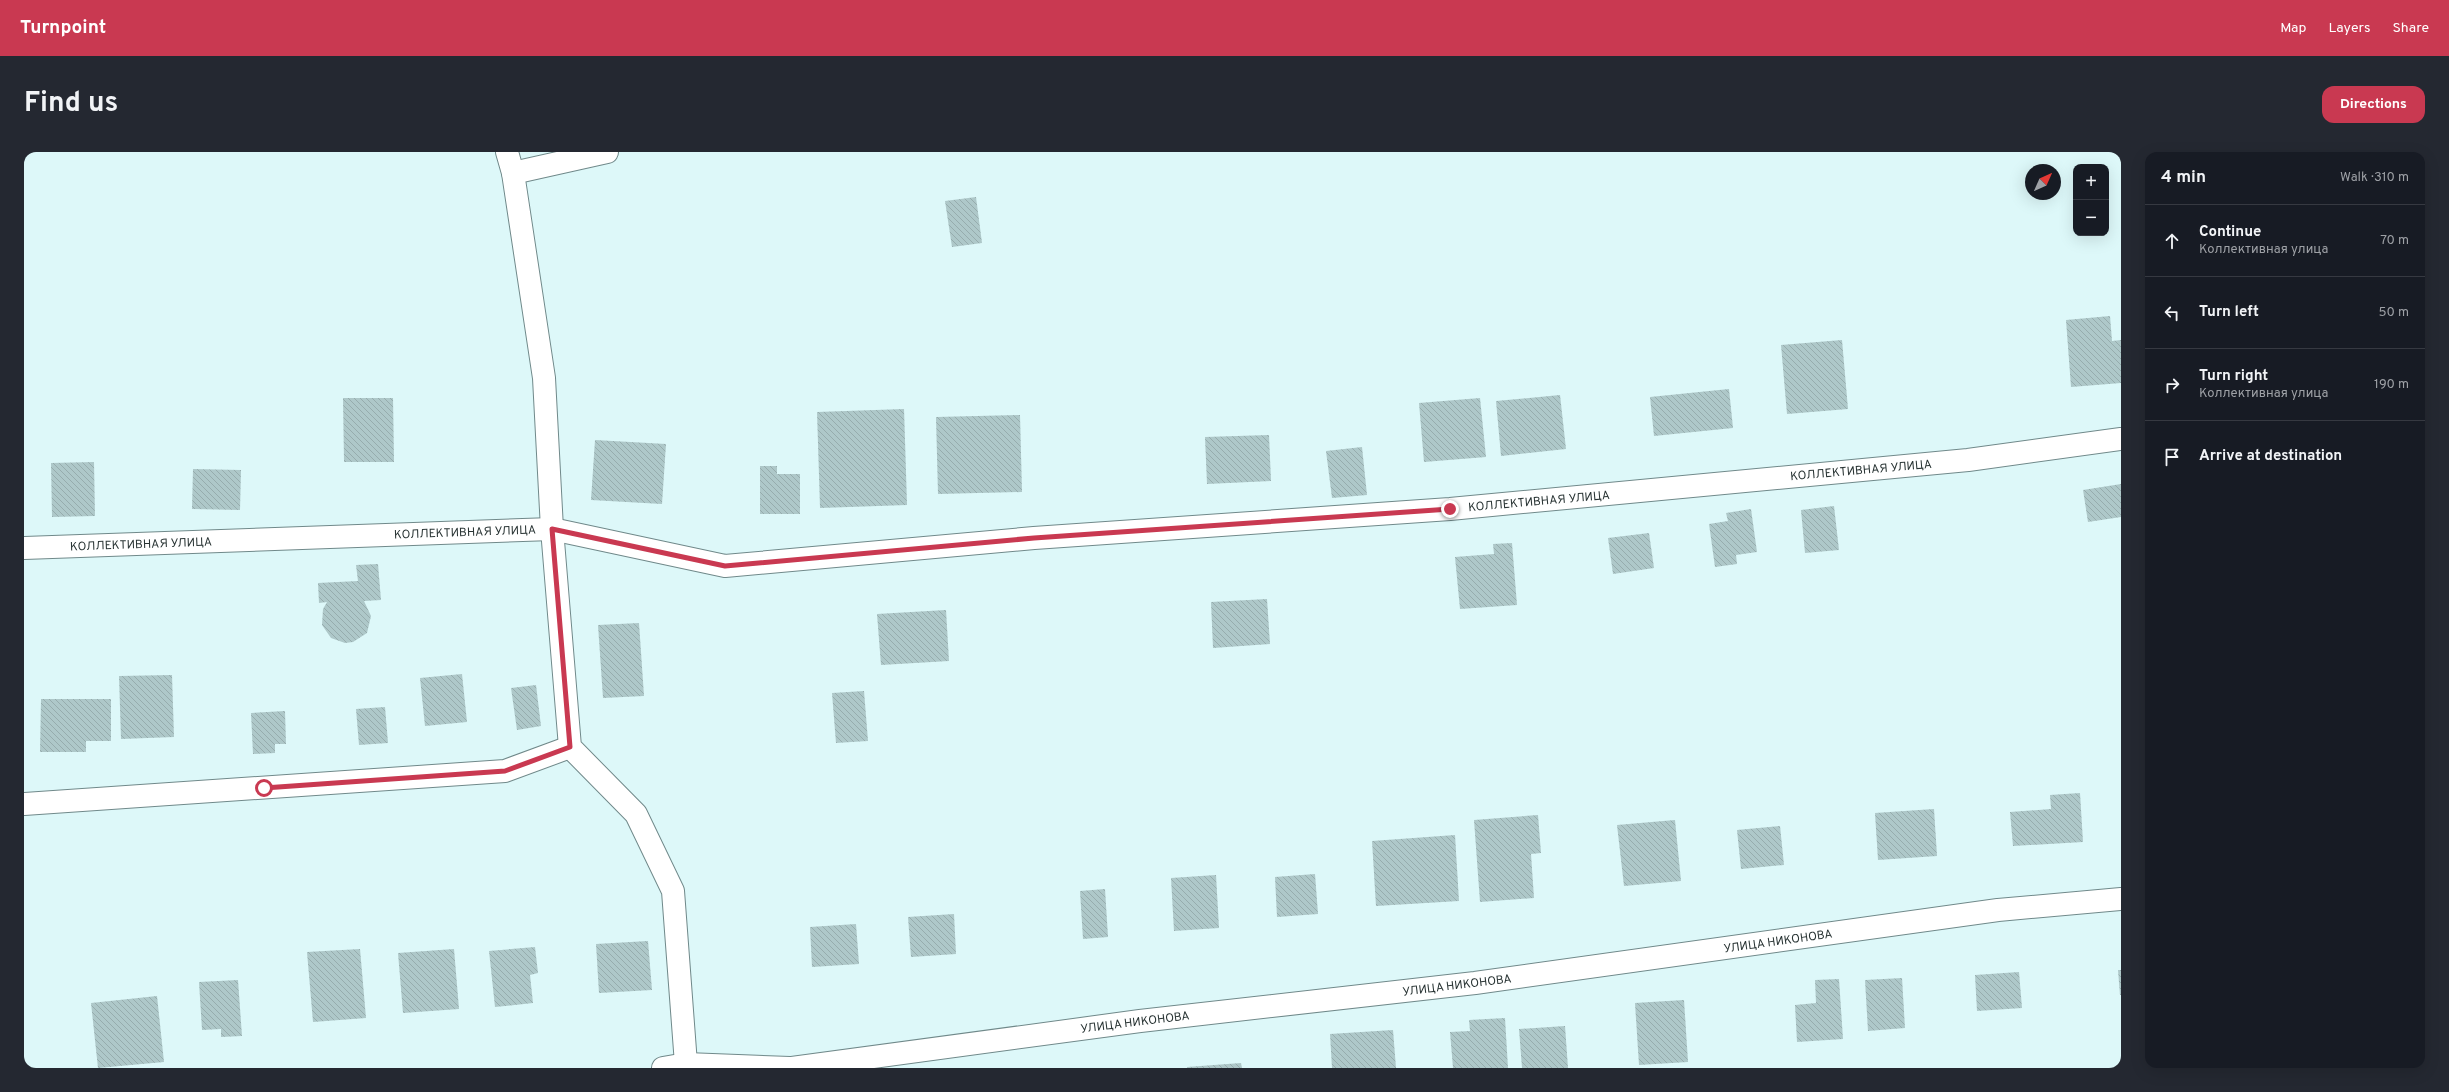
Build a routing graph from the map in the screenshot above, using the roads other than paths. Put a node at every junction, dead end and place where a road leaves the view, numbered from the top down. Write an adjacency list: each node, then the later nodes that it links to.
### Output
1 (507, 152): 3 (street)
2 (607, 152): 3 (street)
3 (513, 173): 5 (street)
4 (2121, 439): 5 (street, КОЛЛЕКТИВНАЯ УЛИЦА)
5 (552, 529): 6 (street, КОЛЛЕКТИВНАЯ УЛИЦА); 7 (street)
6 (24, 548)
7 (570, 747): 8 (street); 10 (street)
8 (24, 804)
9 (2121, 899): 12 (street, УЛИЦА НИКОНОВА)
10 (686, 1064): 11 (street, УЛИЦА НИКОНОВА); 12 (street, УЛИЦА НИКОНОВА)
11 (663, 1068)
12 (791, 1068)

